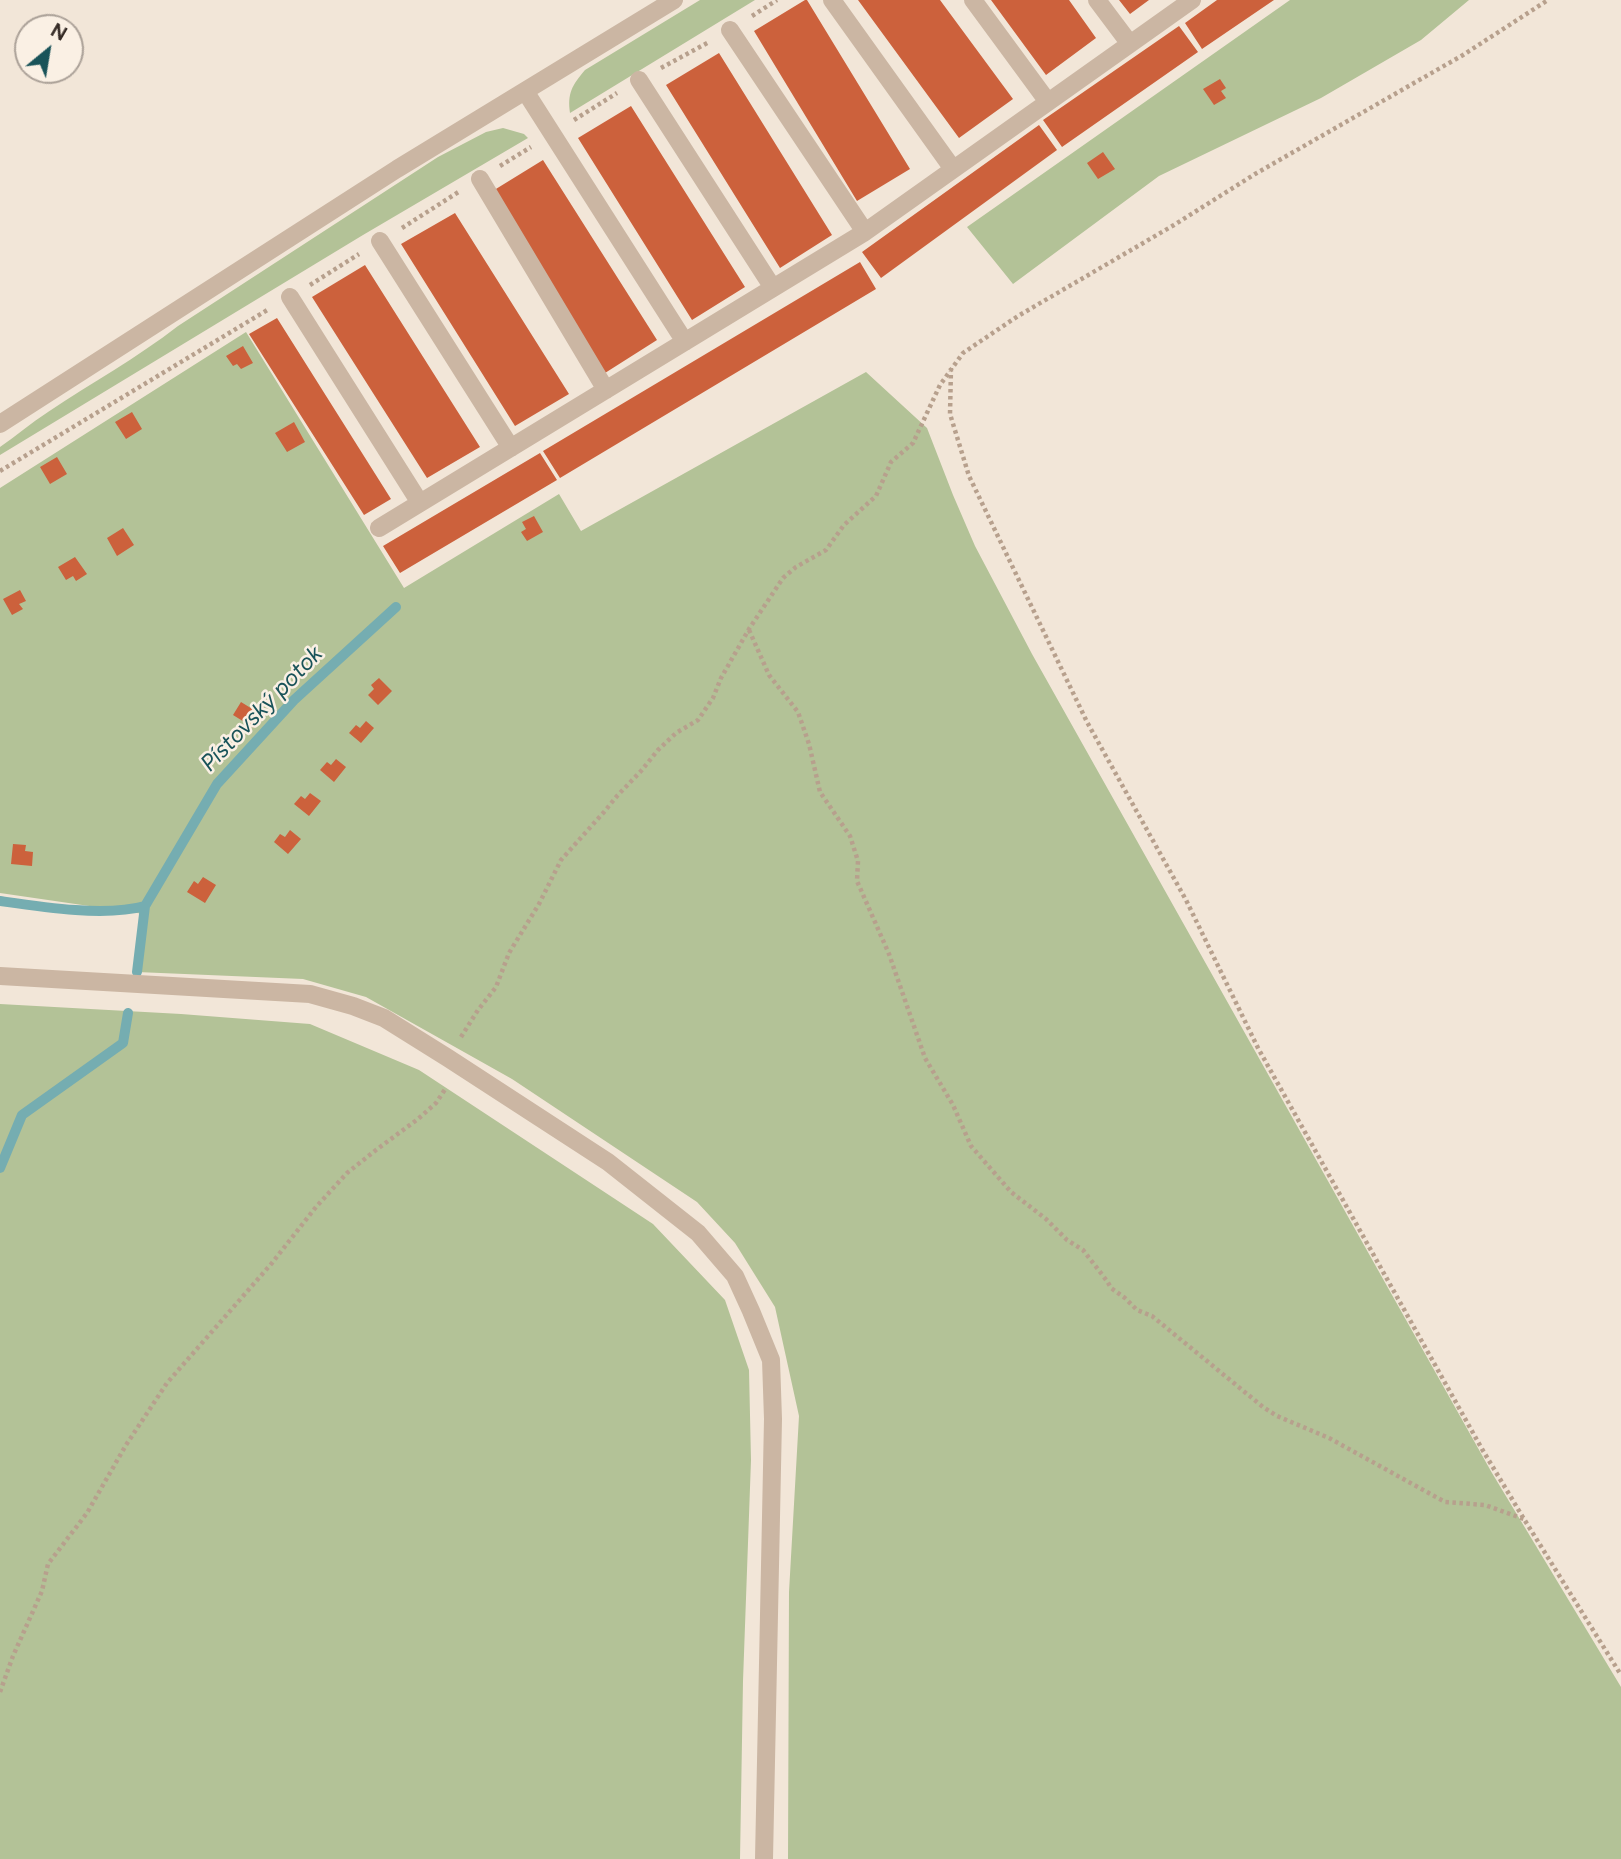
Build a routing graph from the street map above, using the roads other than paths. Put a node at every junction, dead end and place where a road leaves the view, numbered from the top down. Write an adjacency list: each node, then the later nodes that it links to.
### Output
1 (674, 0): 9 (street)
2 (832, 0): 11 (street)
3 (973, 0): 10 (street)
4 (1097, 0): 7 (street)
5 (1192, 0): 7 (street)
6 (730, 30): 13 (street)
7 (1130, 44): 10 (street)
8 (639, 80): 15 (street)
9 (525, 91): 17 (street); 19 (street)
10 (1048, 102): 11 (street)
11 (953, 169): 13 (street)
12 (480, 179): 18 (street)
13 (865, 232): 15 (street)
14 (380, 241): 20 (street)
15 (773, 288): 17 (street)
16 (290, 297): 21 (street)
17 (685, 342): 18 (street)
18 (606, 390): 20 (street)
19 (0, 424)
20 (511, 448): 21 (street)
21 (421, 503): 22 (street)
22 (379, 528)
23 (0, 976): 24 (street)
24 (764, 1859)

